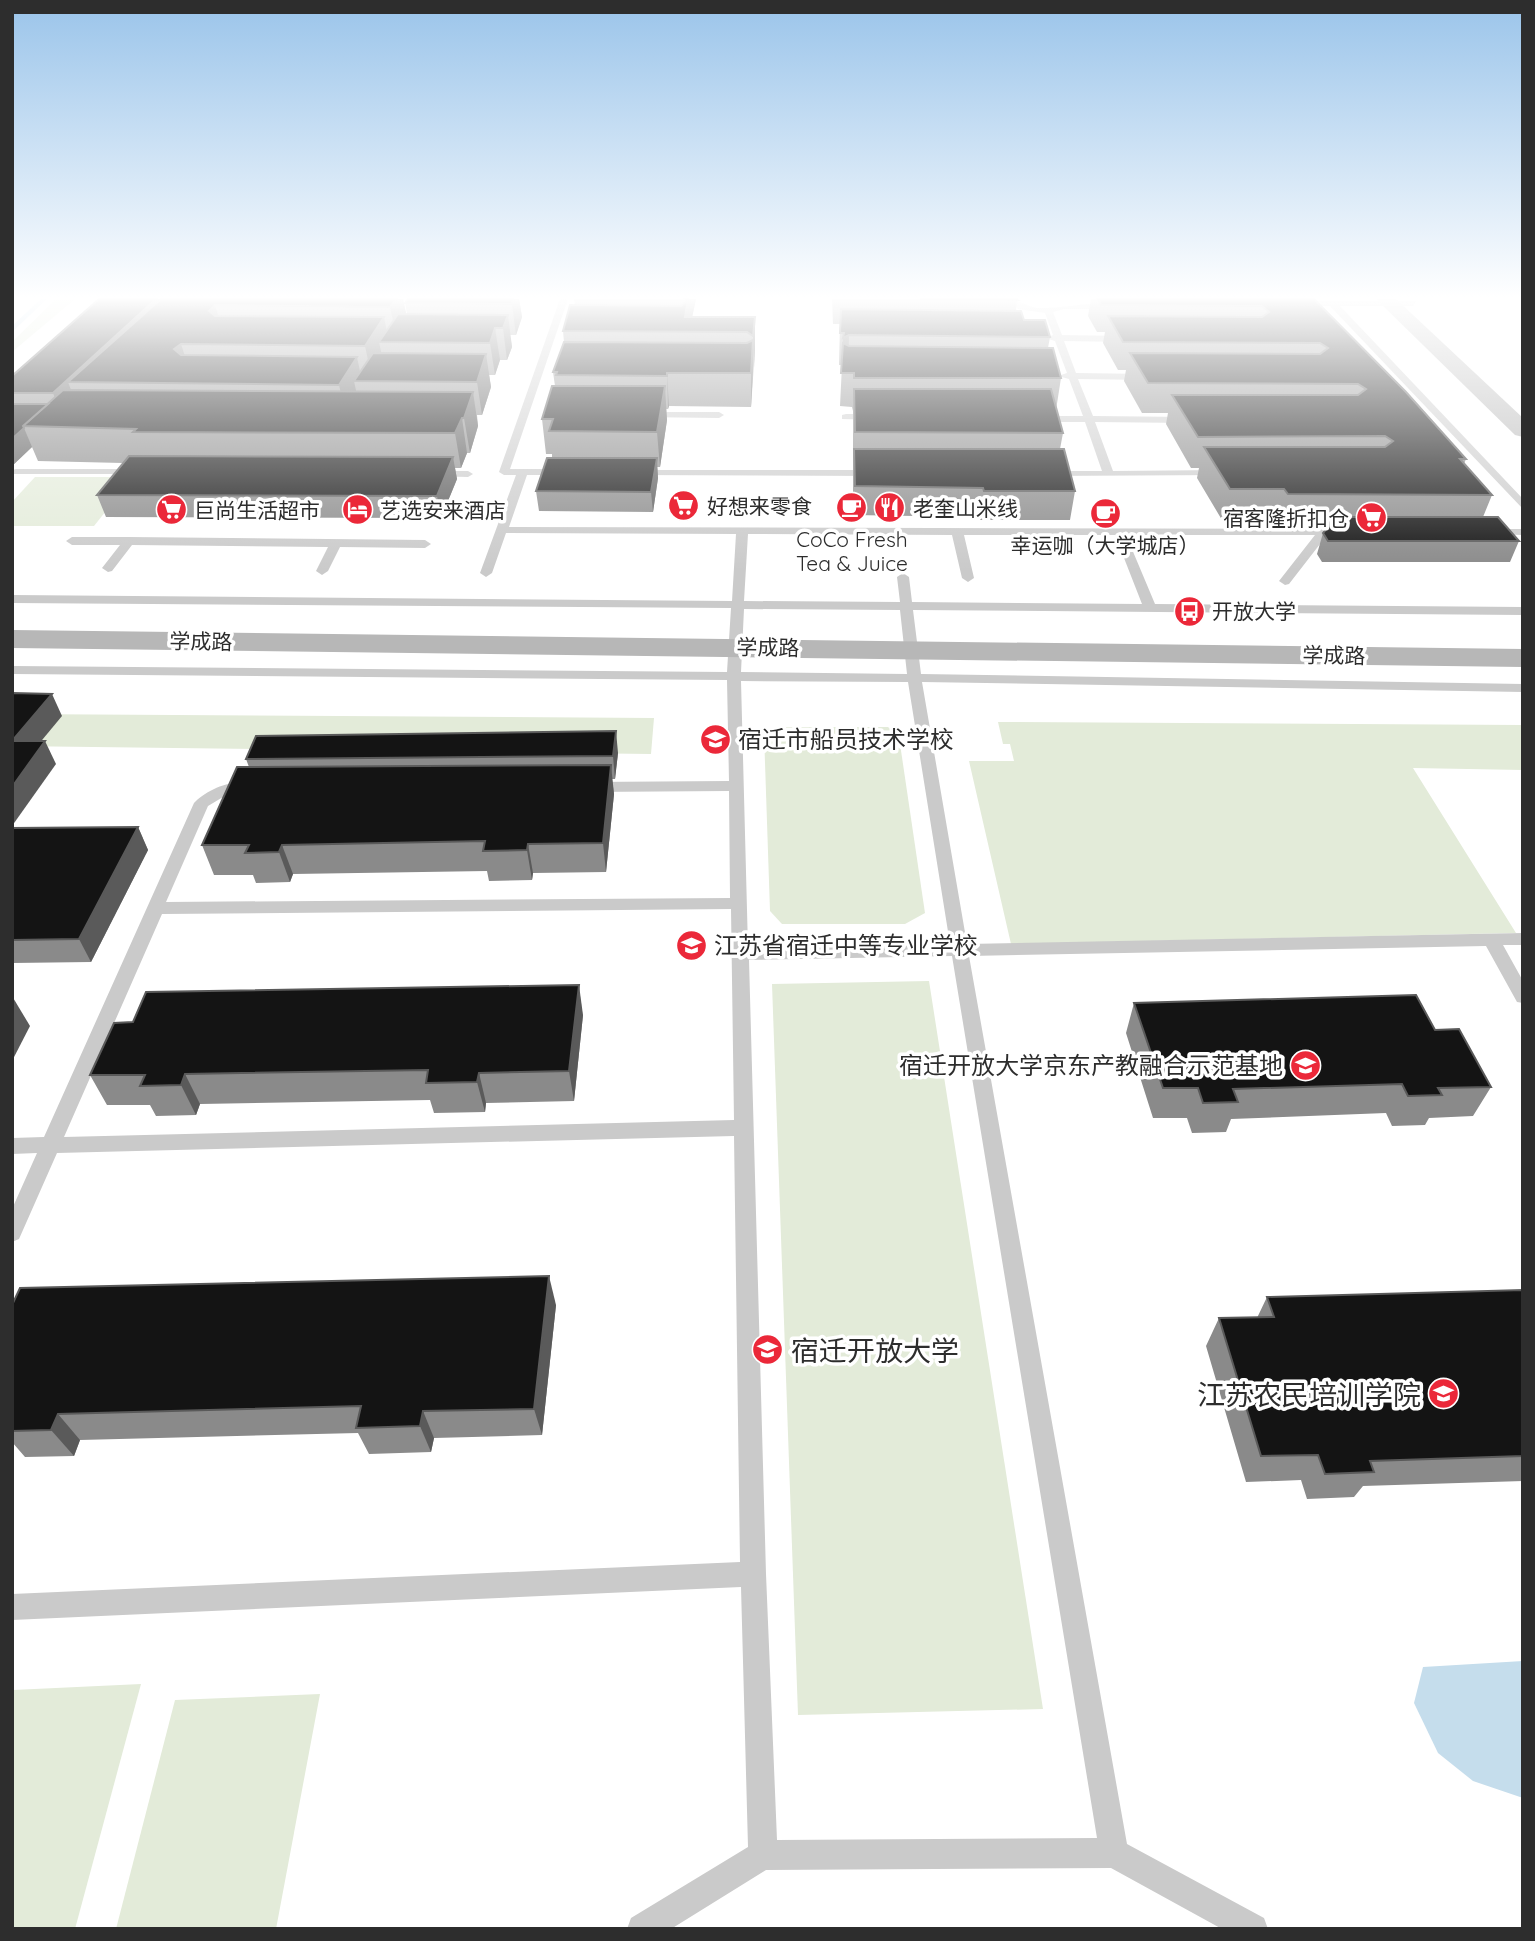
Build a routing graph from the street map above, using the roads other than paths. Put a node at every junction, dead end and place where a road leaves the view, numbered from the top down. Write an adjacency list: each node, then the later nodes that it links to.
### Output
1 (532, 390): 7 (lane)
2 (1078, 390): 15 (lane)
3 (1413, 390): 29 (lane)
4 (1484, 390): 16 (main road)
5 (1506, 390): 6 (main road)
6 (1523, 404)
7 (524, 414): 8 (lane); 19 (lane)
8 (538, 414)
9 (635, 415): 10 (lane)
10 (719, 415)
11 (846, 417): 12 (lane)
12 (887, 418)
13 (1021, 419): 15 (lane)
14 (1198, 419): 15 (lane)
15 (1089, 420): 28 (lane)
16 (1523, 430)
17 (26, 463): 24 (lane)
18 (153, 472): 24 (lane)
19 (523, 472): 20 (lane); 30 (lane)
20 (579, 472)
21 (620, 472): 22 (lane)
22 (883, 473)
23 (1228, 473): 28 (lane)
24 (14, 474)
25 (426, 474): 26 (lane)
26 (468, 474)
27 (1035, 474): 28 (lane)
28 (1109, 474)
29 (1523, 506)
30 (502, 530): 31 (lane); 44 (lane)
31 (742, 530): 32 (lane); 52 (lane)
32 (957, 531): 33 (lane); 46 (lane)
33 (1119, 531): 34 (lane); 49 (lane)
34 (1324, 532): 35 (lane); 47 (lane)
35 (1365, 532)
36 (1473, 532): 37 (lane)
37 (1523, 532)
38 (72, 541): 39 (lane)
39 (129, 541): 40 (lane); 42 (lane)
40 (336, 543): 41 (lane); 43 (lane)
41 (425, 544)
42 (108, 568)
43 (322, 571)
44 (486, 573)
45 (903, 578): 55 (lane)
46 (968, 578)
47 (1285, 581)
48 (12, 599): 52 (lane)
49 (1150, 608): 50 (lane); 55 (lane)
50 (1523, 611)
51 (12, 624): 52 (main road, 学成路)
52 (736, 628): 53 (main road, 学成路); 55 (main road, 学成路); 55 (lane); 58 (lane)
53 (12, 639)
54 (1523, 640): 55 (main road, 学成路)
55 (909, 642): 56 (main road, 学成路); 58 (lane); 59 (lane); 67 (lane)
56 (1523, 657)
57 (12, 670): 58 (lane)
58 (734, 676): 60 (lane)
59 (1523, 688)
60 (736, 786): 61 (lane); 63 (lane)
61 (570, 787)
62 (266, 789): 64 (lane)
63 (739, 903): 64 (lane); 68 (lane)
64 (156, 908): 71 (lane)
65 (1491, 939): 66 (lane); 67 (lane); 69 (lane)
66 (1523, 939)
67 (962, 951): 68 (lane); 76 (lane)
68 (740, 954): 70 (lane)
69 (1523, 996)
70 (744, 1128): 71 (lane); 74 (lane)
71 (51, 1145): 72 (lane); 73 (lane)
72 (12, 1146)
73 (12, 1233)
74 (753, 1574): 75 (lane); 77 (lane)
75 (12, 1607)
76 (1114, 1853): 77 (lane); 79 (lane)
77 (762, 1855): 78 (lane)
78 (642, 1929)
79 (1253, 1929)

